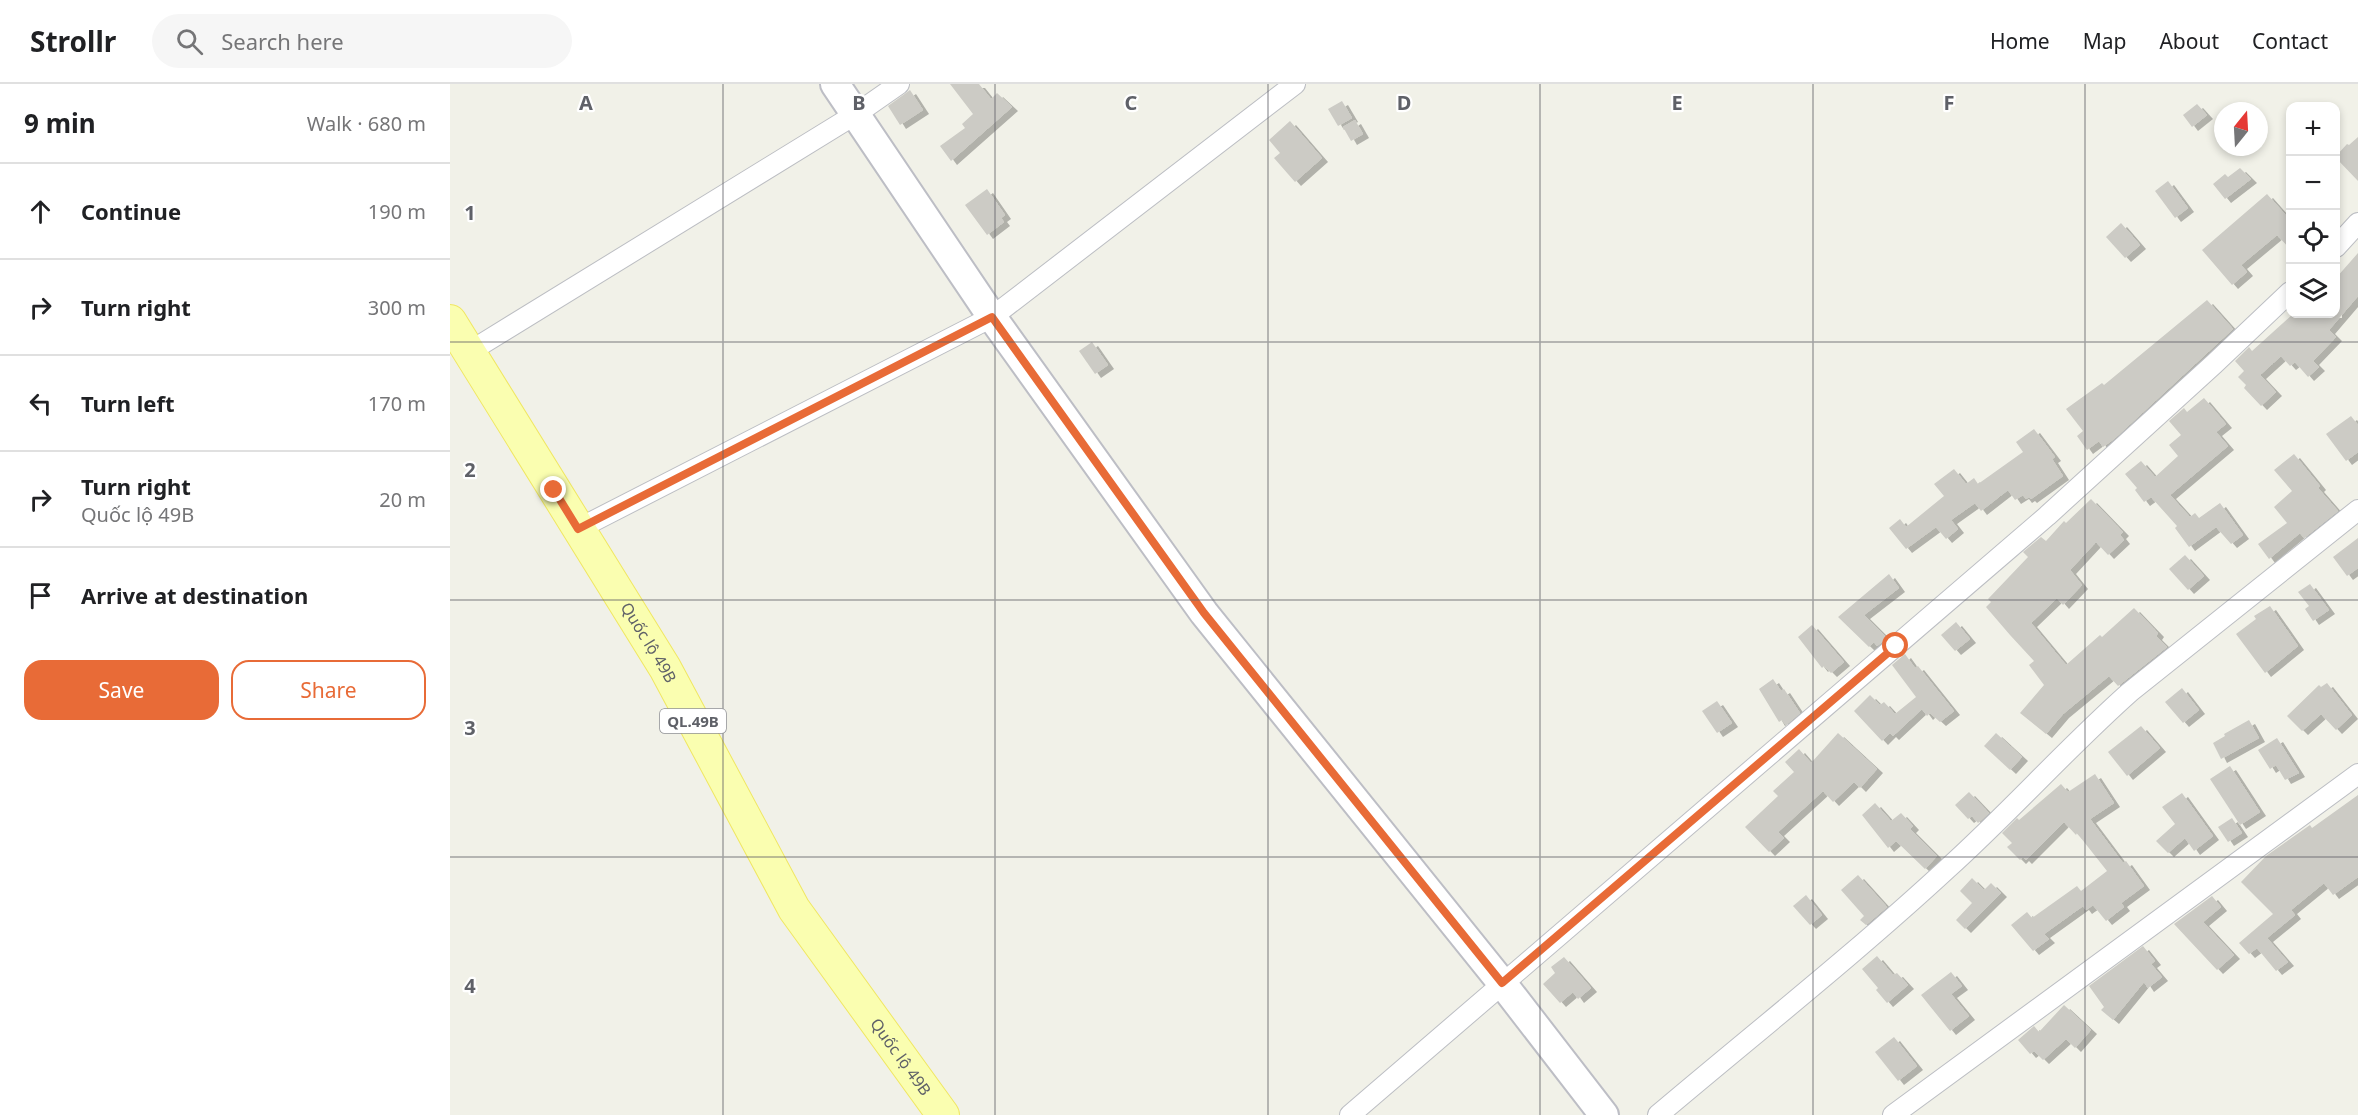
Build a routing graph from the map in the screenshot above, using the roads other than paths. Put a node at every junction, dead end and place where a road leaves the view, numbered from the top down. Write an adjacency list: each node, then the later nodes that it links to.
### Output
1 (835, 84): 4 (street)
2 (899, 84): 4 (street)
3 (1295, 84): 8 (street)
4 (856, 114): 8 (street); 10 (street)
5 (2358, 224): 6 (street)
6 (2340, 243)
7 (2286, 296): 14 (street)
8 (992, 317): 12 (street); 14 (street)
9 (450, 321): 10 (main road, Quốc lộ 49B / QL.49B)
10 (469, 352): 12 (main road, Quốc lộ 49B / QL.49B)
11 (2358, 510): 18 (street)
12 (578, 529): 15 (main road, Quốc lộ 49B / QL.49B)
13 (2358, 774): 19 (street)
14 (1502, 983): 16 (street); 17 (street)
15 (943, 1115)
16 (1350, 1115)
17 (1604, 1115)
18 (1658, 1115)
19 (1893, 1115)

